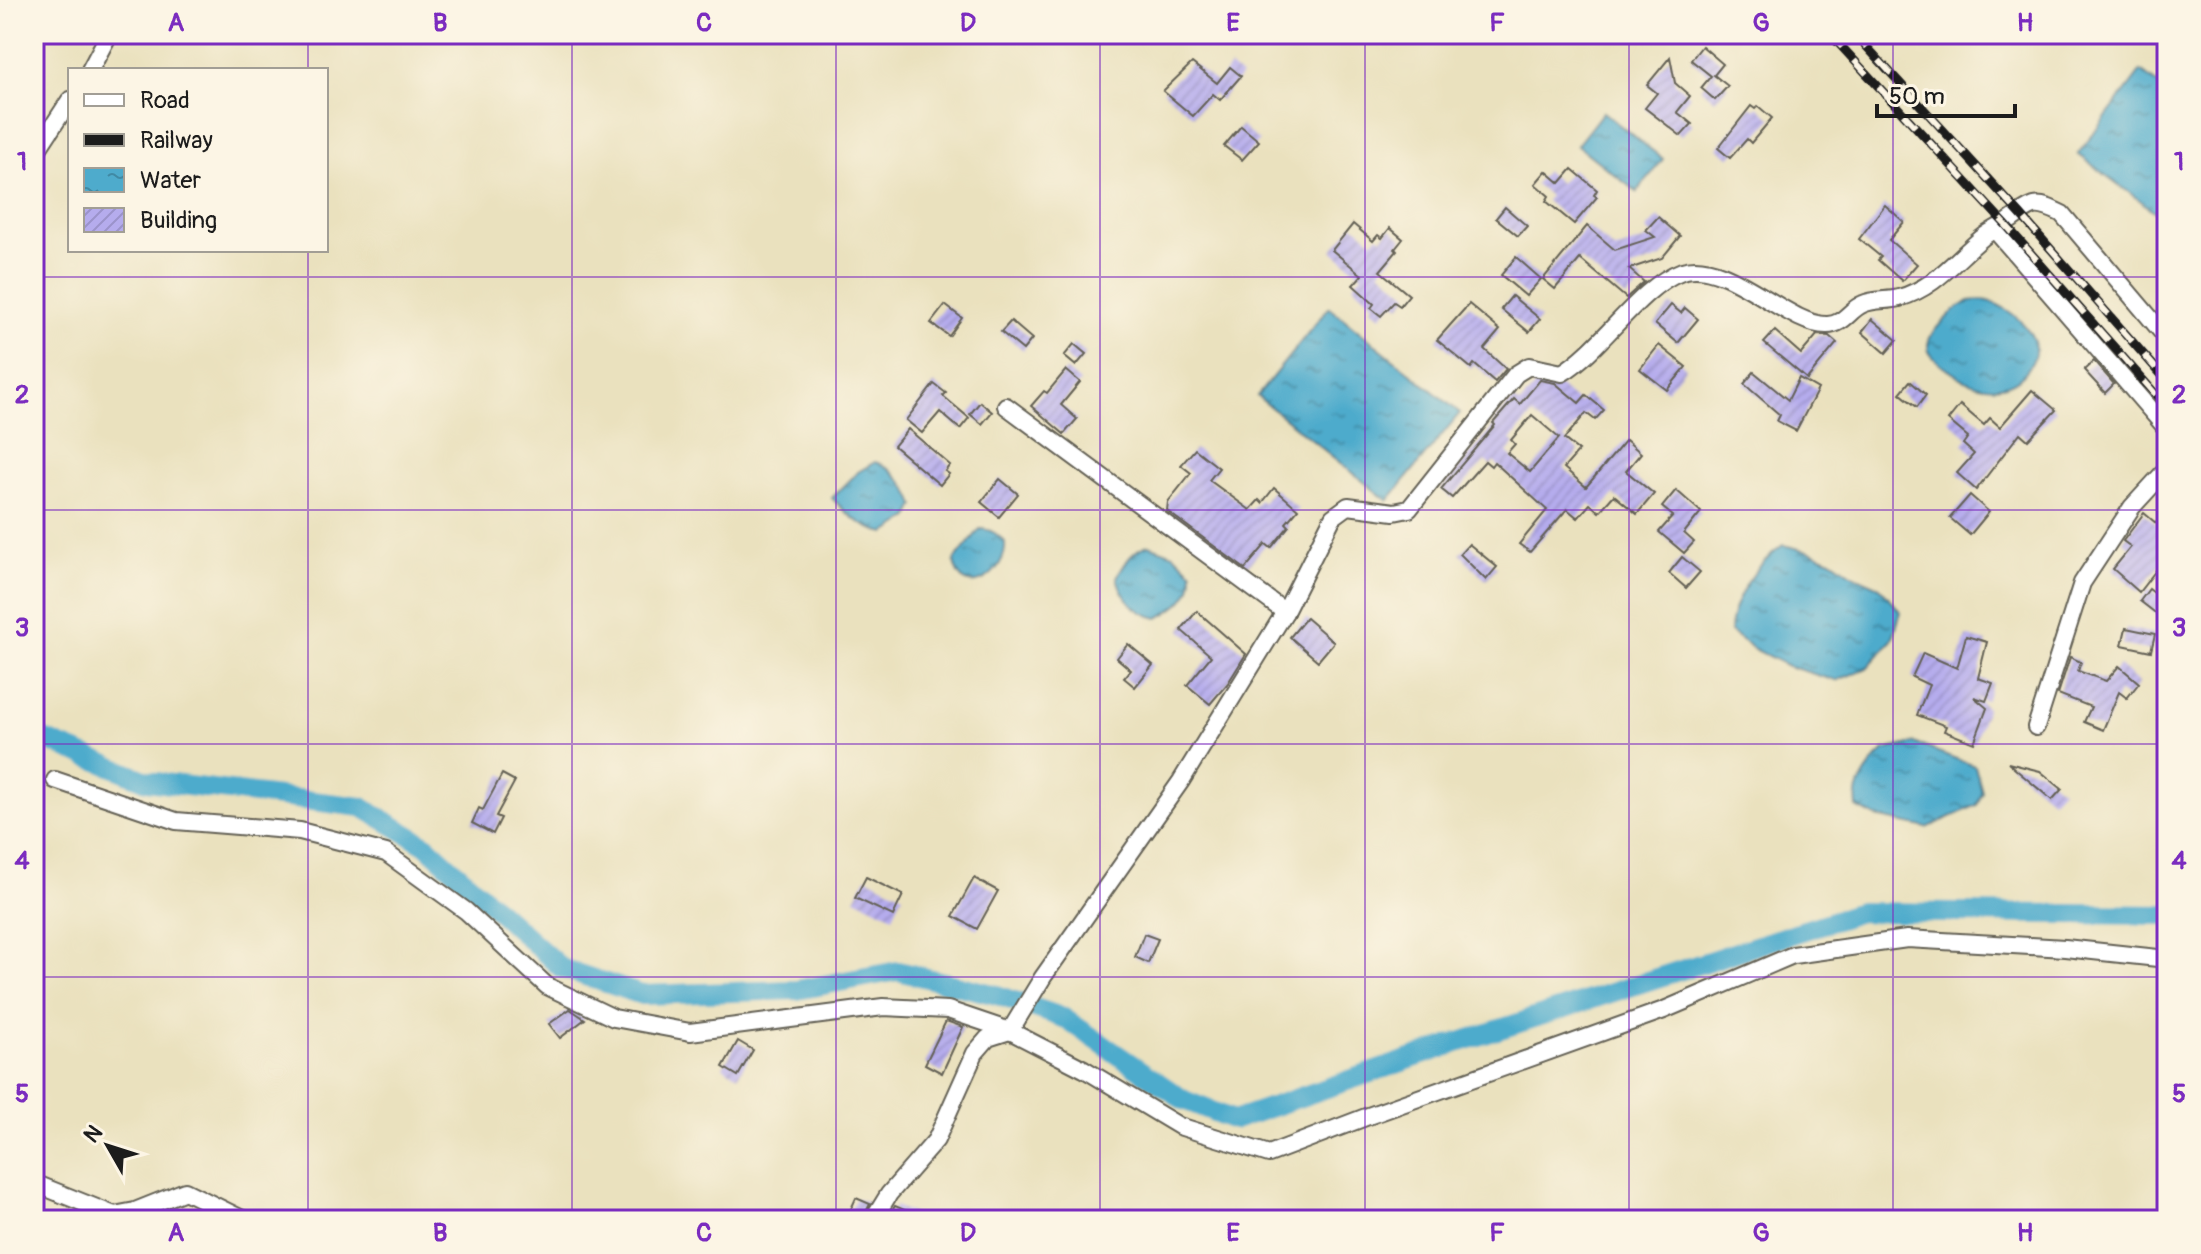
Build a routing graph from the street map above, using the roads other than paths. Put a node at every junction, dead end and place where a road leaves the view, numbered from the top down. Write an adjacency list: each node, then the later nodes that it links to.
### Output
1 (109, 34): 2 (street)
2 (91, 68)
3 (68, 103): 4 (street)
4 (34, 155)
5 (1995, 230): 6 (street); 8 (street); 10 (street)
6 (2167, 338)
7 (1006, 406): 10 (street)
8 (2167, 429)
9 (2167, 469): 11 (street)
10 (1285, 612): 14 (street)
11 (2036, 727)
12 (55, 780): 14 (street)
13 (2167, 959): 14 (street)
14 (1014, 1024): 17 (street)
15 (34, 1183): 16 (street)
16 (244, 1220)
17 (873, 1220)

